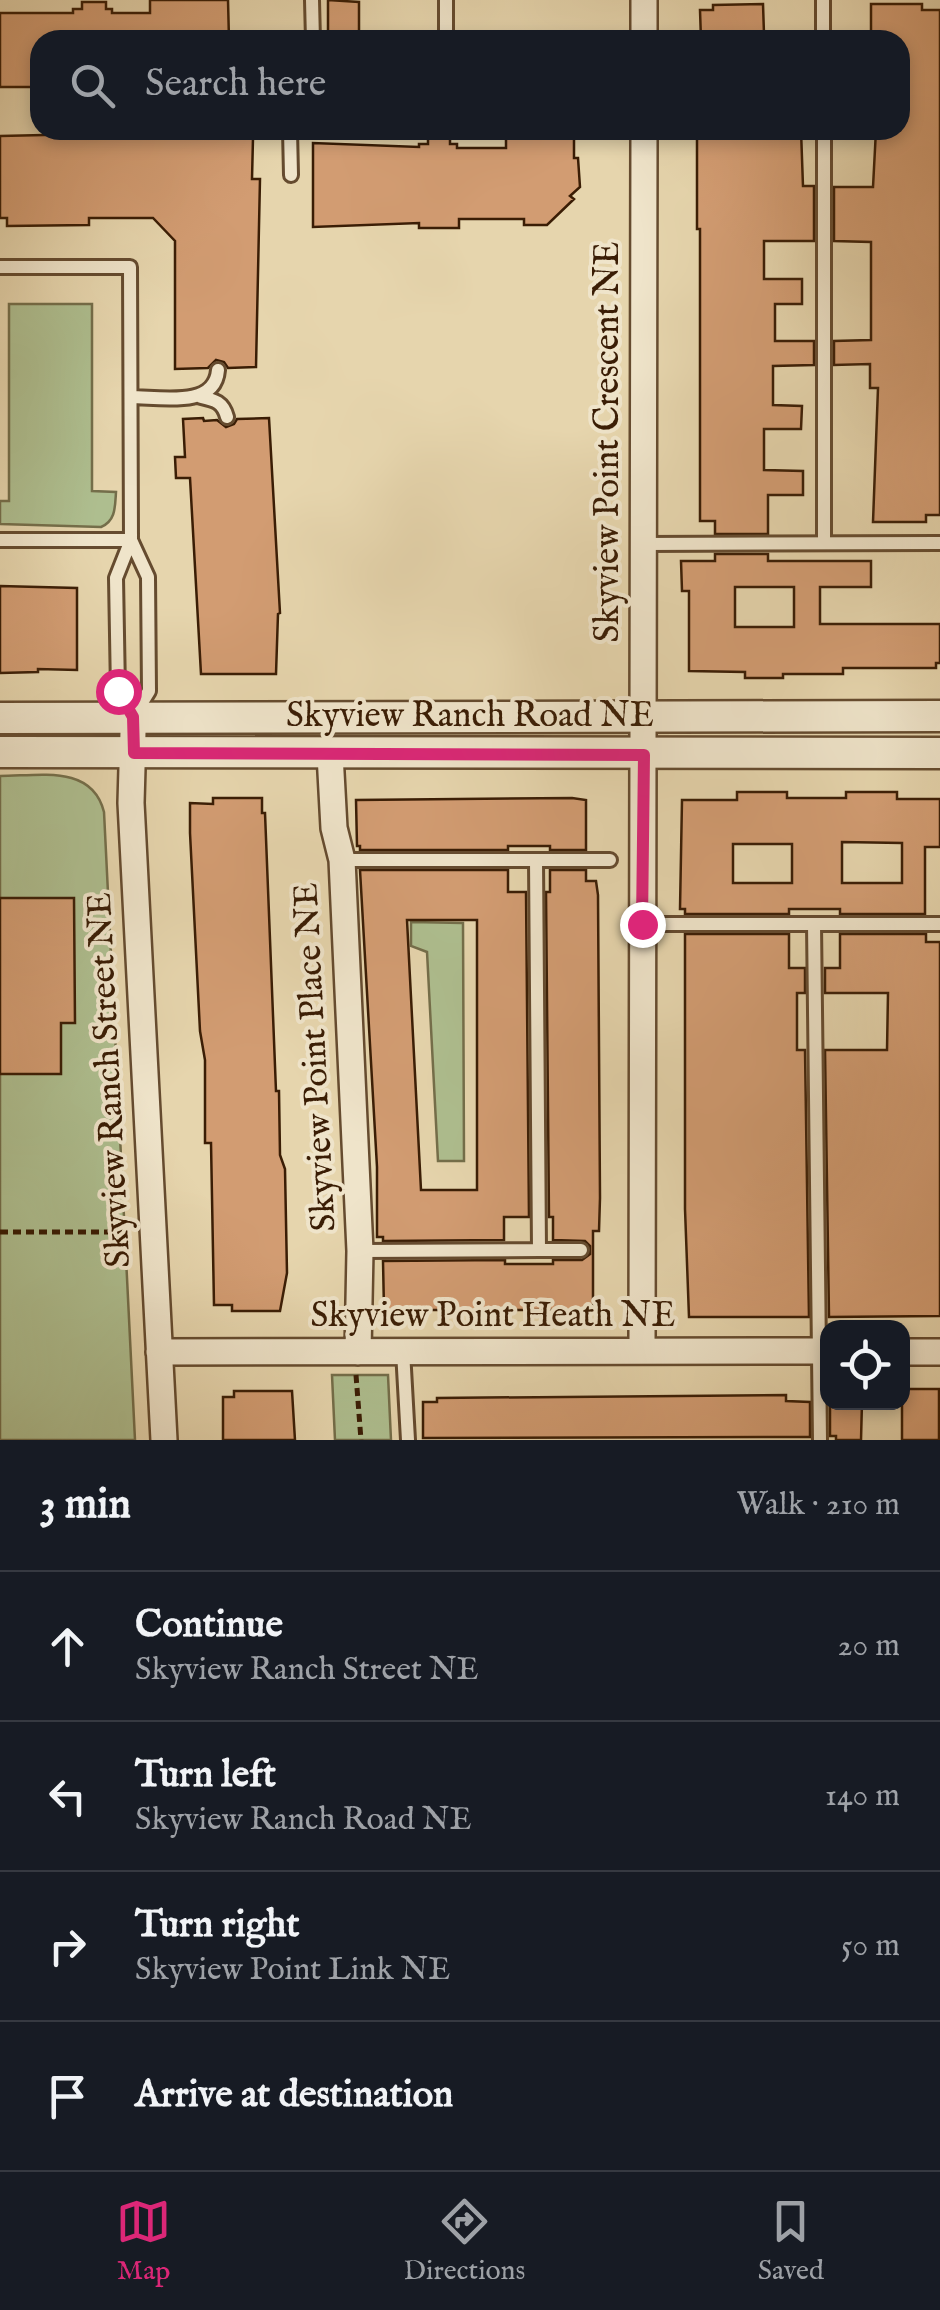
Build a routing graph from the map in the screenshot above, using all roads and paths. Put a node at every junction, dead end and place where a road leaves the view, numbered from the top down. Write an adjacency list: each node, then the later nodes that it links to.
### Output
1 (312, 0): 5 (lane)
2 (446, 0): 6 (lane)
3 (644, 0): 7 (street)
4 (823, 0): 8 (lane)
5 (313, 30)
6 (446, 30)
7 (644, 30)
8 (823, 30)
9 (290, 140): 12 (lane)
10 (644, 140): 20 (street, Skyview Point Crescent NE)
11 (824, 140): 21 (lane)
12 (291, 175)
13 (0, 268): 16 (lane)
14 (218, 370): 15 (lane)
15 (201, 396): 16 (lane); 17 (lane)
16 (131, 398): 19 (lane)
17 (228, 417)
18 (0, 540): 19 (lane)
19 (131, 540): 24 (lane); 24 (lane)
20 (643, 544): 21 (lane); 25 (street, Skyview Point Crescent NE)
21 (824, 544): 22 (lane)
22 (940, 544)
23 (940, 716): 25 (street, Skyview Ranch Road NE)
24 (133, 717): 25 (street, Skyview Ranch Road NE); 26 (street, Skyview Ranch Road NE); 28 (street, Skyview Ranch Street NE)
25 (643, 717): 31 (street, Skyview Point Crescent NE)
26 (0, 718)
27 (0, 752): 28 (street, Skyview Ranch Road NE)
28 (134, 753): 30 (street, Skyview Ranch Road NE); 47 (street, Skyview Ranch Street NE)
29 (940, 753): 31 (street, Skyview Ranch Road NE)
30 (330, 754): 31 (street, Skyview Ranch Road NE); 32 (street, Skyview Point Place NE)
31 (644, 755): 35 (street, Skyview Point Crescent NE)
32 (342, 860): 33 (lane, Skyview Point Place NE); 42 (street, Skyview Point Place NE)
33 (536, 860): 34 (lane, Skyview Point Place NE); 40 (lane)
34 (610, 860)
35 (642, 924): 36 (lane); 44 (street, Skyview Point Crescent NE)
36 (814, 924): 37 (lane); 43 (lane)
37 (940, 924)
38 (0, 1232): 39 (path)
39 (130, 1232)
40 (539, 1250): 41 (lane, Skyview Point Place NE); 42 (lane, Skyview Point Place NE)
41 (581, 1250)
42 (360, 1251): 48 (street, Skyview Point Place NE)
43 (823, 1320)
44 (642, 1350): 45 (street, Skyview Point Heath NE); 46 (street, Skyview Point Heath NE)
45 (403, 1351): 48 (street, Skyview Point Heath NE); 54 (lane)
46 (820, 1351)
47 (159, 1352): 48 (street, Skyview Point Heath NE); 52 (street, Skyview Ranch Street NE)
48 (358, 1352): 53 (path)
49 (910, 1352): 50 (street)
50 (940, 1352)
51 (821, 1410): 55 (lane)
52 (164, 1440)
53 (362, 1440)
54 (408, 1440)
55 (820, 1440)

